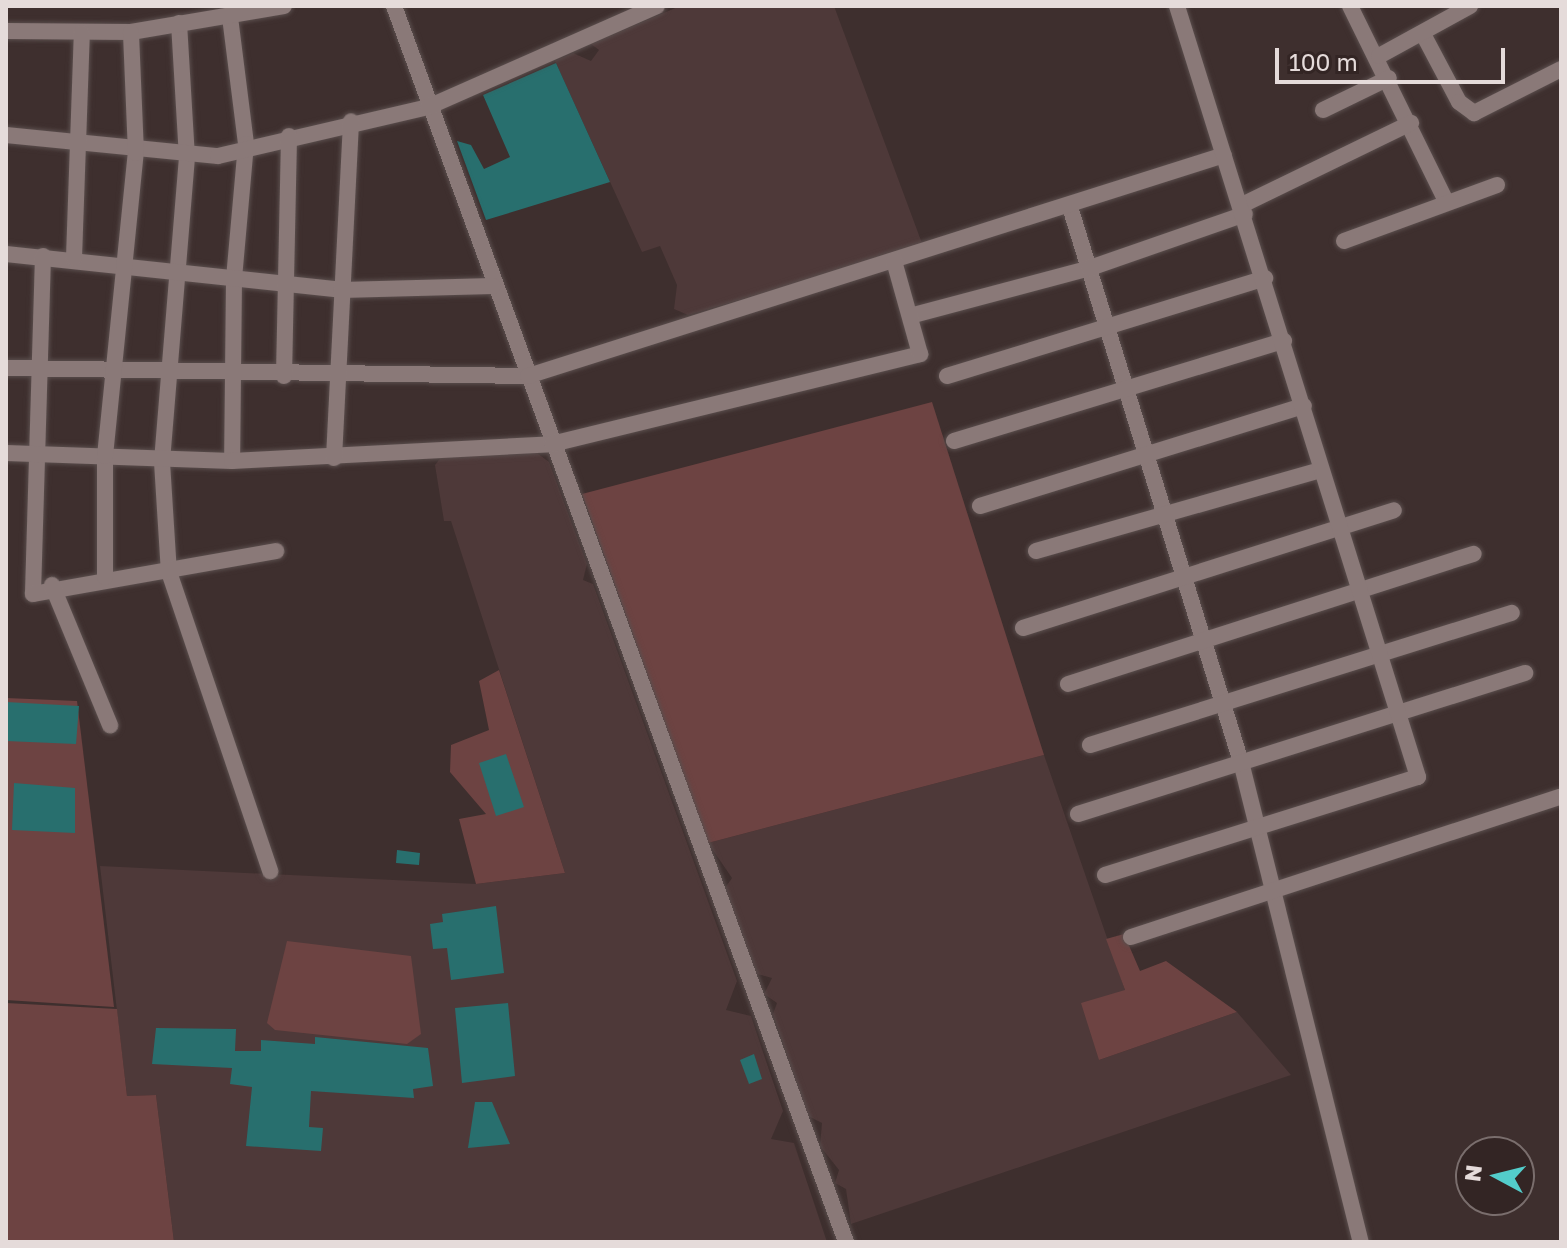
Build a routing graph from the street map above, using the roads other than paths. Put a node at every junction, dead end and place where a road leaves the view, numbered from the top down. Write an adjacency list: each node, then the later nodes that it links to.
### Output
1 (284, 6): 7 (street)
2 (394, 6): 16 (street)
3 (657, 6): 16 (street)
4 (1177, 6): 25 (street)
5 (1350, 6): 13 (street)
6 (1470, 6): 12 (street)
7 (230, 17): 8 (street); 23 (street)
8 (179, 23): 10 (street); 26 (street)
9 (6, 31): 11 (street)
10 (131, 32): 11 (street); 24 (street)
11 (82, 33): 22 (street)
12 (1423, 34): 13 (street); 14 (street)
13 (1379, 56): 15 (street)
14 (1561, 69)
15 (1389, 78): 17 (street); 19 (street)
16 (428, 107): 18 (street); 41 (street)
17 (1323, 110)
18 (351, 121): 21 (street); 43 (street)
19 (1411, 123): 28 (street); 30 (street)
20 (6, 135): 22 (street)
21 (289, 136): 23 (street); 42 (street)
22 (74, 142): 24 (street); 34 (street)
23 (246, 144): 26 (street); 40 (street)
24 (136, 153): 26 (street); 36 (street)
25 (1224, 155): 29 (street); 30 (street)
26 (187, 157): 38 (street)
27 (1497, 185): 28 (street)
28 (1446, 201): 31 (street)
29 (1070, 207): 35 (street); 37 (street)
30 (1243, 210): 37 (street); 39 (street)
31 (1344, 241)
32 (6, 254): 33 (street)
33 (43, 256): 34 (street); 48 (street)
34 (74, 258): 36 (street)
35 (894, 261): 44 (street); 54 (street)
36 (124, 266): 38 (street); 49 (street)
37 (1090, 268): 44 (street); 45 (street)
38 (176, 272): 40 (street); 50 (street)
39 (1265, 278): 45 (street); 46 (street)
40 (234, 279): 42 (street); 51 (street)
41 (493, 286): 43 (street); 54 (street)
42 (288, 287): 43 (street); 53 (street)
43 (341, 290): 52 (street)
44 (910, 316): 59 (street)
45 (1108, 327): 55 (street); 56 (street)
46 (1284, 341): 56 (street); 57 (street)
47 (6, 368): 48 (street)
48 (45, 368): 49 (street); 61 (street)
49 (112, 368): 50 (street); 63 (street)
50 (169, 369): 51 (street); 66 (street)
51 (232, 373): 53 (street); 65 (street)
52 (337, 375): 53 (street); 54 (street); 64 (street)
53 (284, 376)
54 (528, 376): 59 (street)
55 (947, 376)
56 (1129, 391): 58 (street); 62 (street)
57 (1304, 406): 62 (street); 67 (street)
58 (954, 441)
59 (552, 444): 64 (street); 98 (street)
60 (6, 453): 61 (street)
61 (41, 454): 63 (street); 78 (street)
62 (1146, 455): 68 (street); 70 (street)
63 (105, 456): 66 (street); 76 (street)
64 (334, 458): 65 (street)
65 (232, 461): 66 (street)
66 (162, 462): 75 (street)
67 (1320, 470): 70 (street); 71 (street)
68 (980, 506)
69 (1394, 510): 71 (street)
70 (1164, 514): 73 (street); 77 (street)
71 (1340, 526): 77 (street); 79 (street)
72 (276, 551): 75 (street)
73 (1036, 551)
74 (1474, 554): 79 (street)
75 (169, 572): 76 (street); 94 (street)
76 (105, 577): 78 (street)
77 (1182, 581): 81 (street); 82 (street)
78 (52, 585): 88 (street)
79 (1359, 592): 82 (street); 83 (street)
80 (1512, 613): 83 (street)
81 (1023, 628)
82 (1200, 642): 85 (street); 86 (street)
83 (1379, 653): 86 (street); 87 (street)
84 (1525, 673): 87 (street)
85 (1068, 684)
86 (1220, 703): 89 (street); 90 (street)
87 (1400, 717): 90 (street); 93 (street)
88 (110, 725)
89 (1090, 745)
90 (1241, 762): 92 (street); 93 (street)
91 (1560, 797): 96 (street)
92 (1078, 814)
93 (1258, 826): 95 (street); 96 (street)
94 (270, 871)
95 (1105, 875)
96 (1275, 886): 97 (street); 99 (street)
97 (1131, 937)
98 (846, 1242)
99 (1361, 1242)

